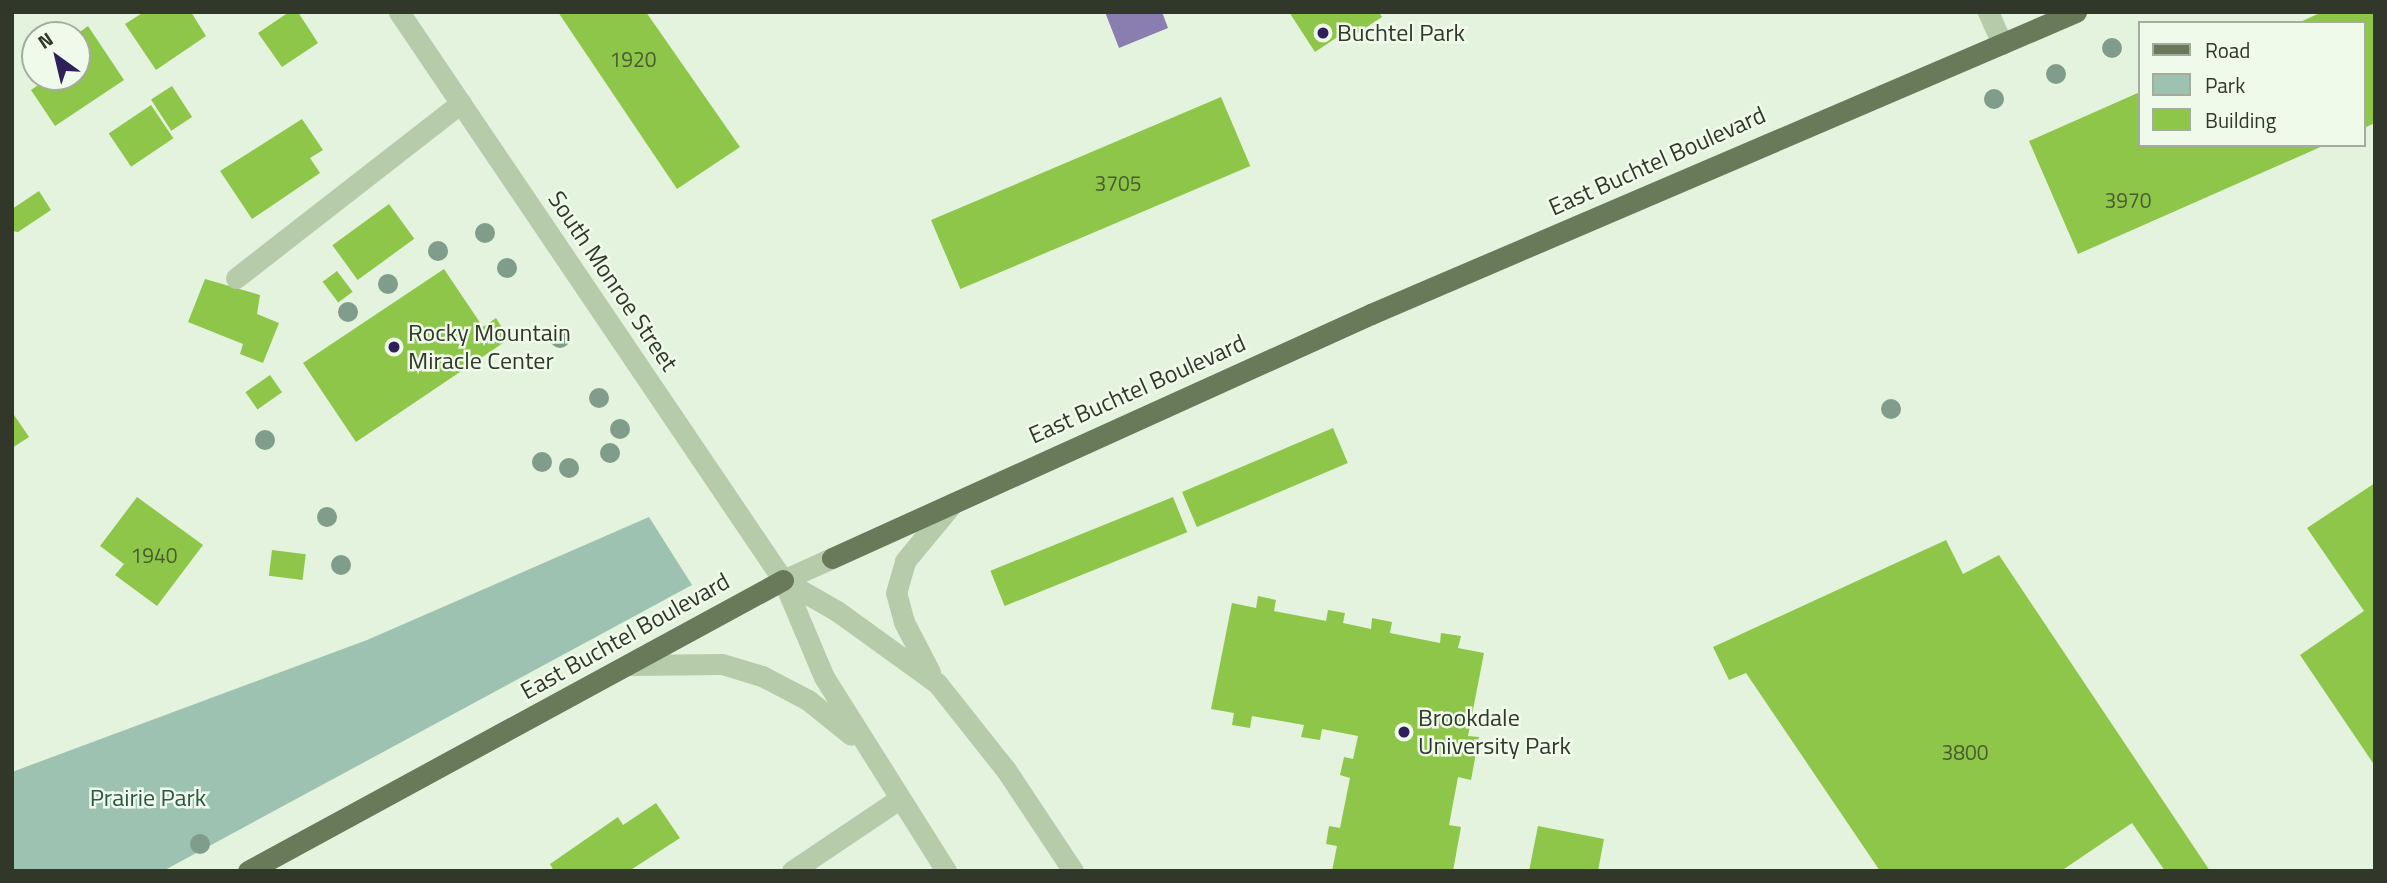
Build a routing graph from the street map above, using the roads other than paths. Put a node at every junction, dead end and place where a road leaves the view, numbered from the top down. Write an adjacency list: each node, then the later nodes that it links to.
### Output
1 (399, 12): 5 (street, South Monroe Street)
2 (1988, 12): 4 (street)
3 (2076, 12): 4 (main road, East Buchtel Boulevard)
4 (2002, 44): 7 (main road, East Buchtel Boulevard)
5 (460, 103): 6 (street); 9 (street, South Monroe Street)
6 (236, 278)
7 (959, 497): 8 (main road, East Buchtel Boulevard); 11 (street)
8 (832, 558): 9 (street, East Buchtel Boulevard)
9 (783, 580): 10 (main road, East Buchtel Boulevard); 11 (street, South Monroe Street); 12 (street, South Monroe Street)
10 (629, 665): 12 (street); 14 (main road, East Buchtel Boulevard)
11 (937, 682): 17 (street, South Monroe Street)
12 (870, 751): 13 (street, South Monroe Street)
13 (899, 799): 15 (street); 16 (street, South Monroe Street)
14 (248, 871)
15 (792, 871)
16 (946, 871)
17 (1073, 871)

